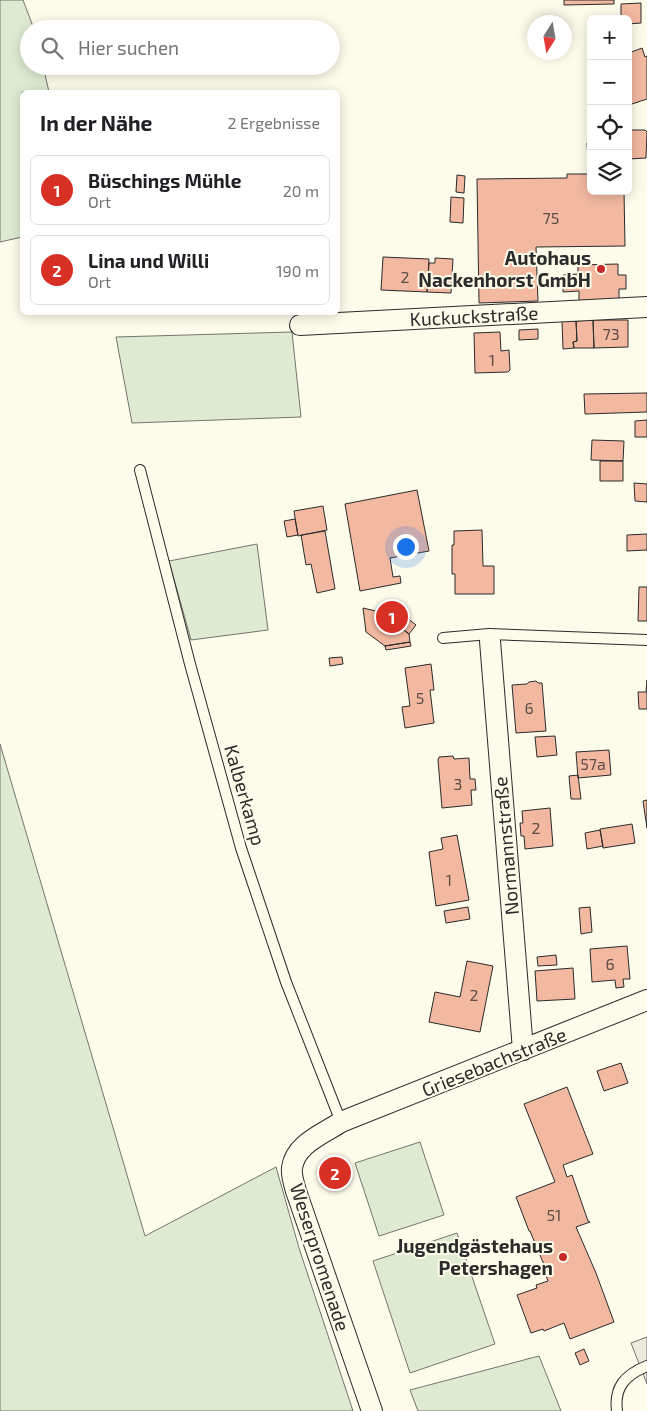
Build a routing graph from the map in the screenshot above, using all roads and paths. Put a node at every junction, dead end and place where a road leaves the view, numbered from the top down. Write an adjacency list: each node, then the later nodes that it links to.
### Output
1 (647, 307): 2 (street, Kuckuckstraße)
2 (300, 325)
3 (140, 470): 9 (lane, Kalberkamp)
4 (443, 638): 5 (lane)
5 (647, 640)
6 (490, 641): 8 (street, Normannstraße)
7 (647, 1000): 8 (street, Griesebachstraße)
8 (523, 1050): 9 (street, Griesebachstraße)
9 (341, 1122): 11 (street, Weserpromenade)
10 (647, 1366): 12 (lane)
11 (372, 1411)
12 (617, 1411)

